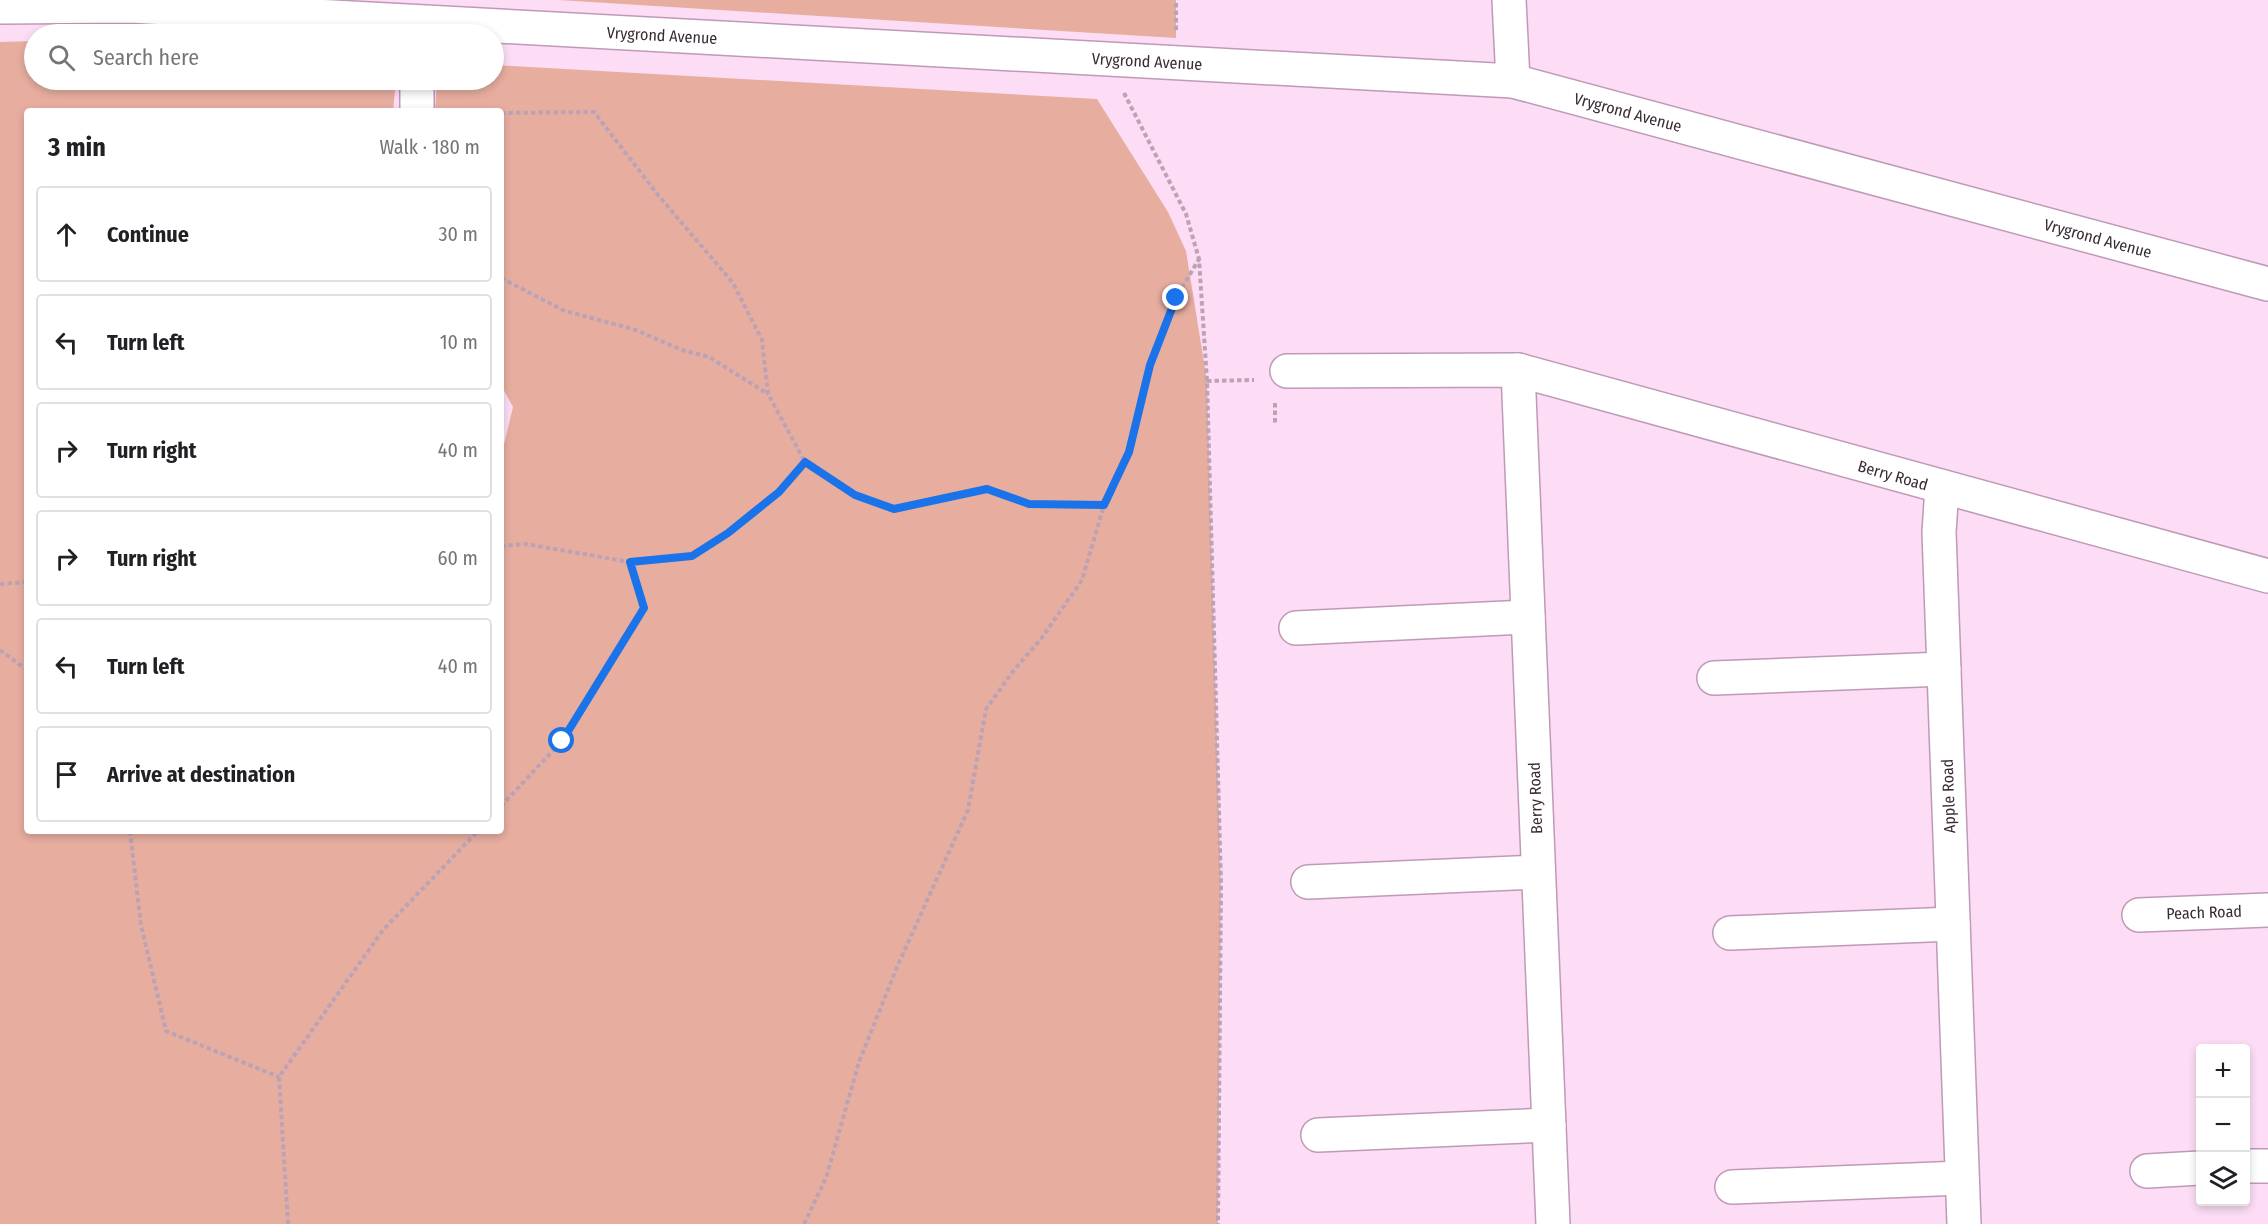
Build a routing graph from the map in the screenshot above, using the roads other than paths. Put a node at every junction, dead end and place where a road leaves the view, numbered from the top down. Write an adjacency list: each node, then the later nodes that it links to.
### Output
1 (1509, 0): 5 (street)
2 (13, 4): 3 (street, Vrygrond Avenue)
3 (364, 24)
4 (504, 32): 5 (street, Vrygrond Avenue)
5 (1512, 81): 8 (street, Vrygrond Avenue)
6 (417, 90): 7 (street)
7 (417, 108)
8 (2268, 284)
9 (1518, 370): 10 (street, Berry Road); 11 (street, Berry Road); 13 (street, Berry Road)
10 (1275, 381)
11 (1942, 488): 12 (street, Berry Road); 15 (street, Apple Road)
12 (2268, 576)
13 (1528, 616): 14 (street); 17 (street, Berry Road)
14 (1296, 628)
15 (1944, 669): 16 (street); 21 (street, Apple Road)
16 (1714, 678)
17 (1538, 873): 18 (street); 23 (street, Berry Road)
18 (1308, 882)
19 (2268, 910): 20 (street, Peach Road)
20 (2139, 915)
21 (1953, 924): 22 (street); 29 (street, Apple Road)
22 (1730, 933)
23 (1549, 1125): 24 (street); 31 (street, Berry Road)
24 (1318, 1135)
25 (2268, 1166): 26 (street)
26 (2250, 1167)
27 (2196, 1168): 28 (street)
28 (2147, 1171)
29 (1962, 1178): 30 (street); 32 (street, Apple Road)
30 (1732, 1187)
31 (1553, 1224)
32 (1964, 1224)

